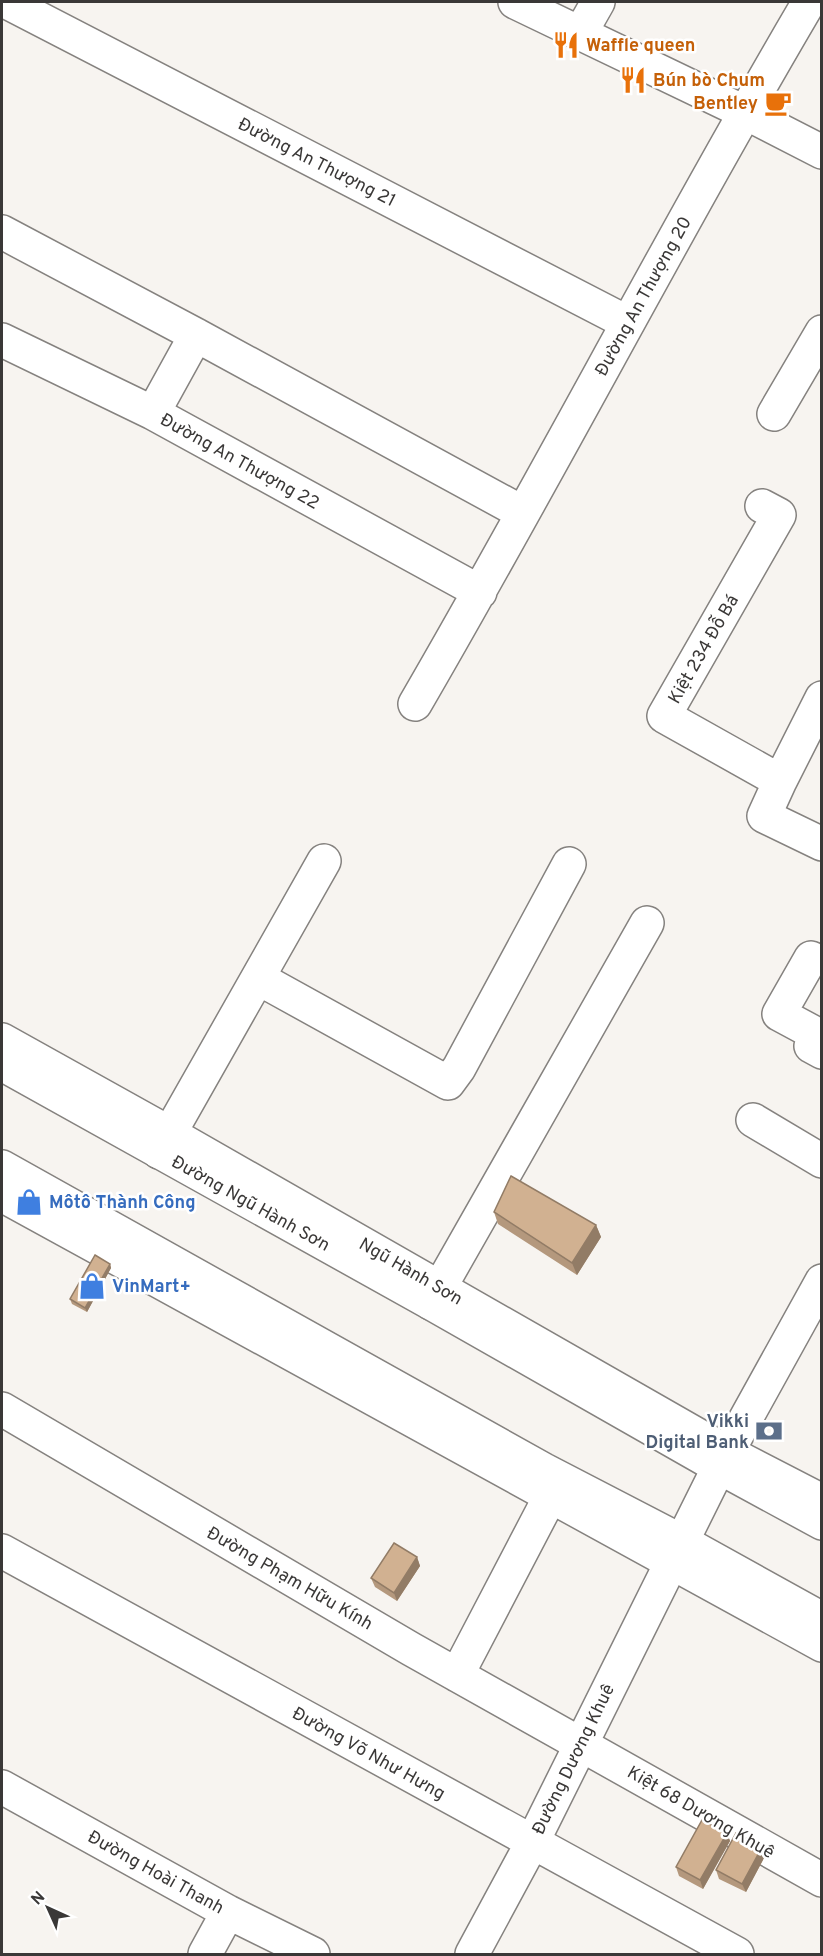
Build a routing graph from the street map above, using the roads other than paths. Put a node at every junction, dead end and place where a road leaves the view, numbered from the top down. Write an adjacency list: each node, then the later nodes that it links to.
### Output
1 (7, 2): 5 (main road, Đường An Thượng 21)
2 (515, 2): 6 (main road)
3 (598, 2): 6 (main road)
4 (809, 2): 7 (main road, Đường An Thượng 20)
5 (51, 12): 10 (main road, Đường An Thượng 21)
6 (581, 32): 7 (main road)
7 (744, 112): 8 (main road); 10 (main road, Đường An Thượng 20)
8 (822, 152)
9 (2, 232): 12 (main road)
10 (628, 323): 17 (main road, Đường An Thượng 20)
11 (822, 332): 15 (main road)
12 (196, 335): 14 (main road, Đường An Thượng 22); 17 (main road)
13 (2, 340): 14 (main road)
14 (153, 413): 18 (main road, Đường An Thượng 22)
15 (774, 414)
16 (762, 506): 21 (main road, Kiệt 234 Đỗ Bá)
17 (524, 513): 18 (main road, Đường An Thượng 20)
18 (480, 592): 20 (main road, Đường An Thượng 20)
19 (822, 698): 21 (main road)
20 (415, 704)
21 (780, 781): 22 (main road)
22 (822, 844)
23 (324, 861): 27 (main road)
24 (569, 864): 27 (main road)
25 (647, 923): 36 (main road)
26 (811, 958): 29 (main road)
27 (258, 978): 32 (main road)
28 (2, 1040): 32 (main road)
29 (822, 1052)
30 (2, 1064): 32 (main road, Đường Ngũ Hành Sơn)
31 (753, 1120): 33 (main road)
32 (164, 1143): 36 (main road, Đường Ngũ Hành Sơn)
33 (822, 1161)
34 (2, 1191): 39 (main road); 43 (main road)
35 (822, 1281): 38 (main road, Đường Dương Khuê)
36 (435, 1295): 38 (main road, Đường Ngũ Hành Sơn)
37 (2, 1409): 46 (main road, Đường Phạm Hữu Kính)
38 (723, 1460): 40 (main road); 41 (main road, Đường Ngũ Hành Sơn); 43 (main road, Đường Dương Khuê)
39 (550, 1497): 43 (main road); 46 (main road)
40 (822, 1501)
41 (822, 1523)
42 (2, 1551): 49 (main road, Đường Võ Như Hưng)
43 (677, 1553): 44 (main road); 45 (main road); 47 (main road, Đường Dương Khuê)
44 (822, 1619)
45 (822, 1645)
46 (457, 1675): 47 (main road, Đường Phạm Hữu Kính)
47 (581, 1744): 49 (main road, Đường Dương Khuê); 50 (main road, Kiệt 68 Dương Khuê)
48 (2, 1787): 51 (main road, Đường Hoài Thanh)
49 (532, 1843): 54 (main road, Đường Dương Khuê); 55 (main road, Đường Võ Như Hưng)
50 (822, 1880)
51 (228, 1912): 52 (main road); 53 (main road, Đường Hoài Thanh)
52 (205, 1954)
53 (313, 1954)
54 (472, 1954)
55 (737, 1954)

